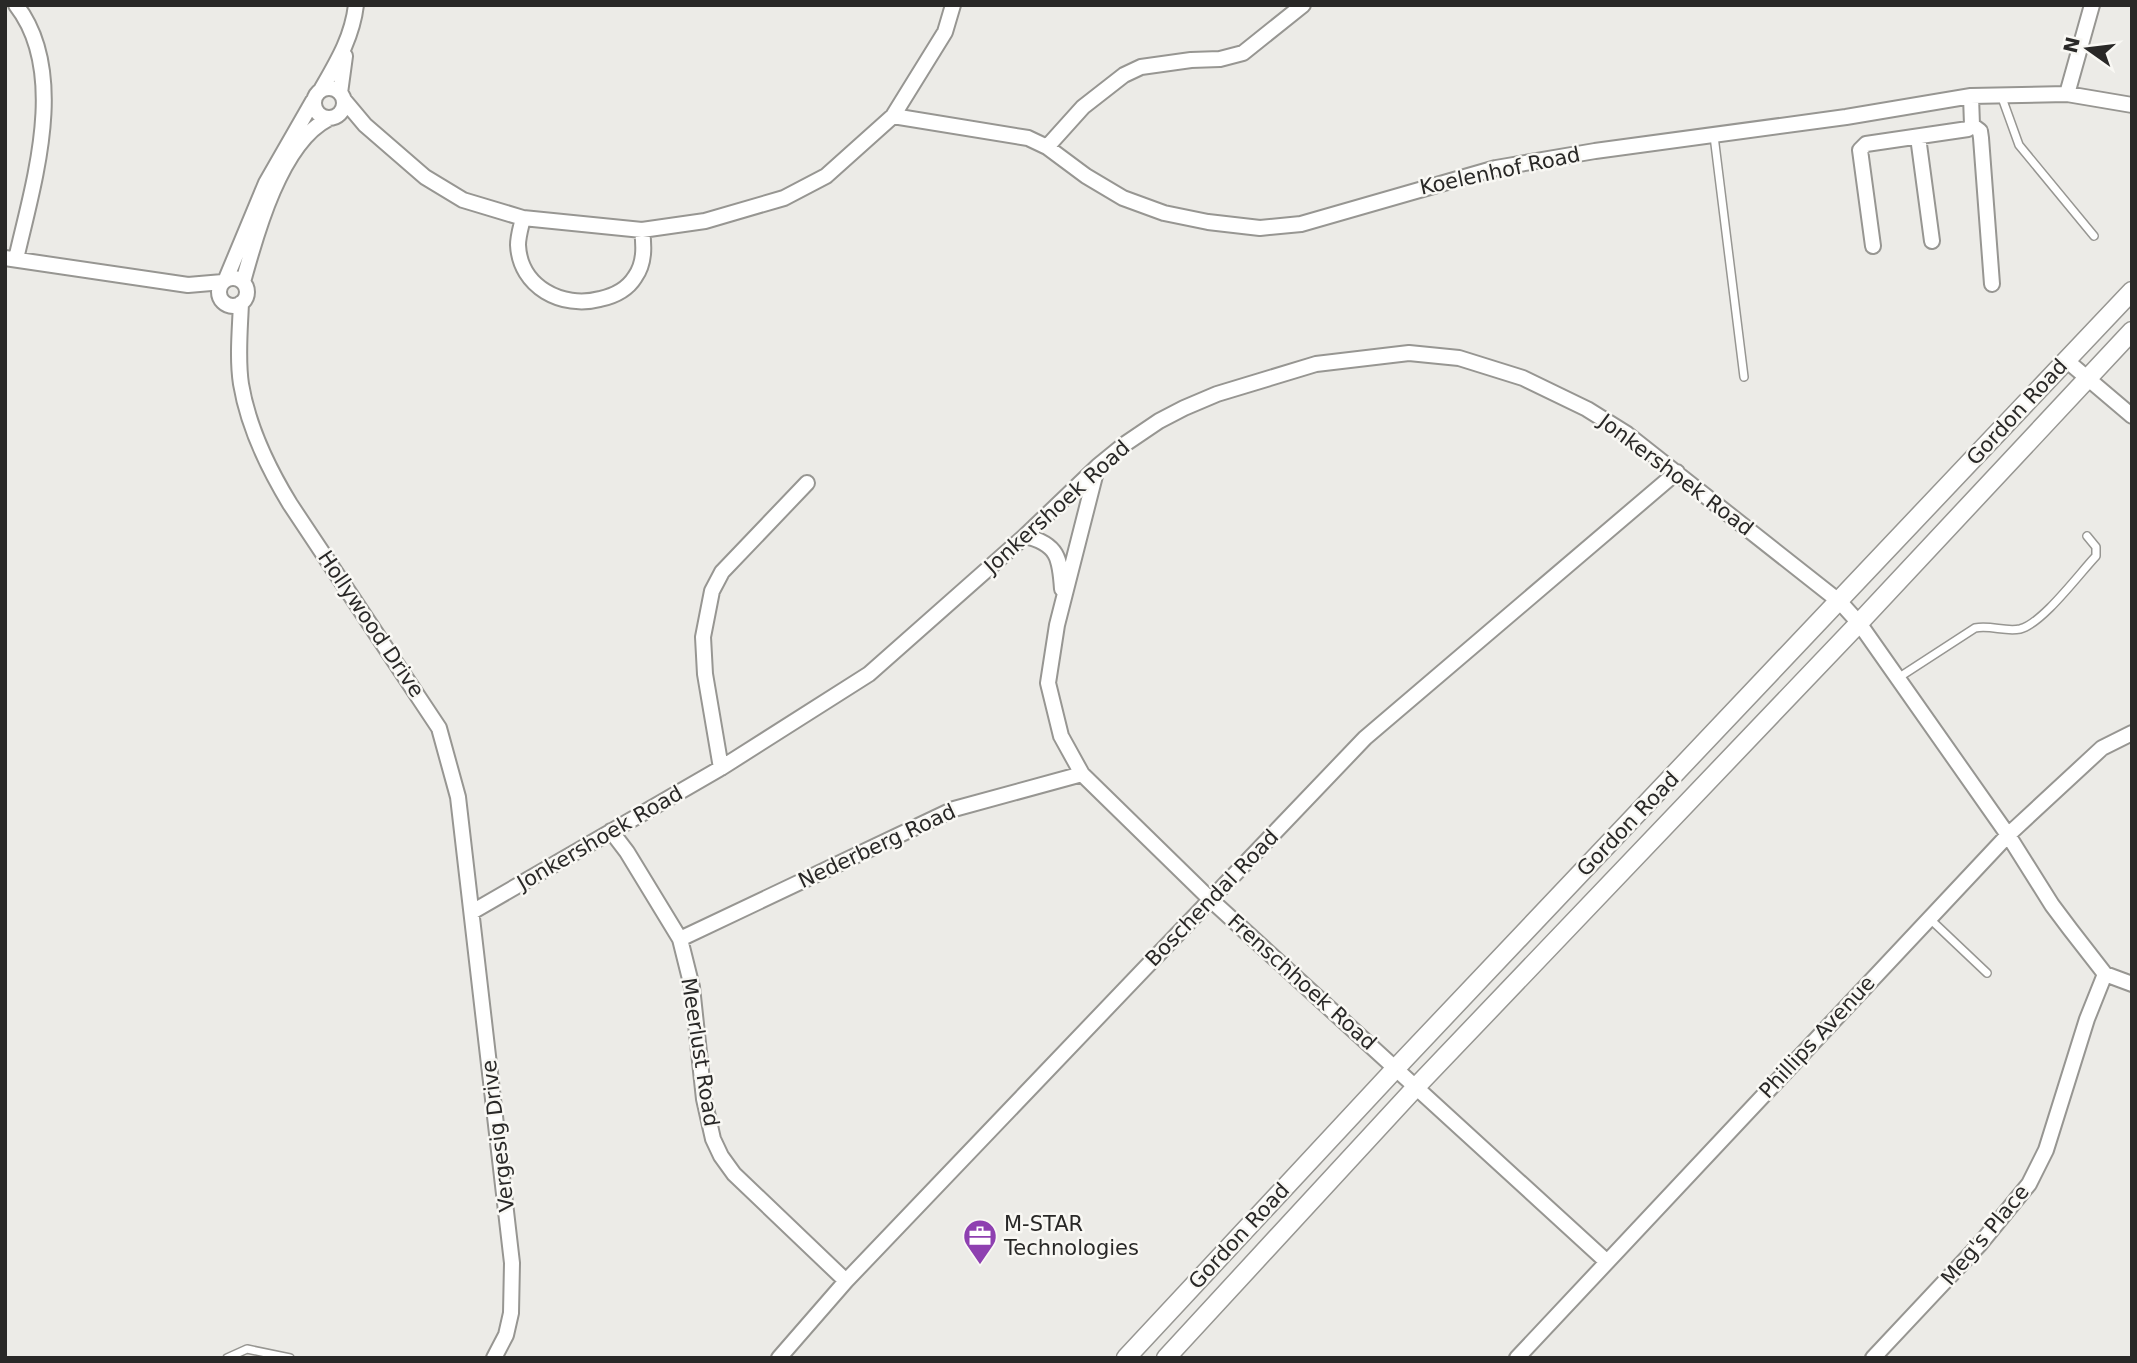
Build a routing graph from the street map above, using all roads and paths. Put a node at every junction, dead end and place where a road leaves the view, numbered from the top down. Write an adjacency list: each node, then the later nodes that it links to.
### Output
1 (16, 5): 25 (street)
2 (356, 5): 6 (street)
3 (953, 5): 13 (street)
4 (1303, 5): 19 (street)
5 (2092, 5): 7 (street)
6 (346, 47): 9 (street); 11 (street)
7 (2067, 94): 8 (street, Koelenhof Road); 12 (street, Koelenhof Road)
8 (2001, 95): 10 (street, Koelenhof Road); 22 (lane)
9 (317, 96): 11 (street); 14 (street); 26 (street)
10 (1971, 96): 16 (street); 17 (street, Koelenhof Road)
11 (342, 97): 14 (street); 15 (street)
12 (2132, 105)
13 (893, 116): 19 (street, Koelenhof Road); 21 (street)
14 (331, 118): 15 (street); 27 (street)
15 (365, 125): 20 (street)
16 (1972, 125): 18 (street); 28 (street)
17 (1714, 136): 19 (street, Koelenhof Road); 36 (lane)
18 (1918, 137): 23 (street); 24 (street)
19 (1047, 146)
20 (523, 218): 21 (street); 21 (street)
21 (642, 230)
22 (2094, 236)
23 (1932, 241)
24 (1873, 246)
25 (11, 259): 29 (street)
26 (225, 280): 27 (street); 29 (street); 31 (street)
27 (243, 282): 32 (street)
28 (1992, 284)
29 (188, 285): 31 (street)
30 (2132, 292): 35 (street, Gordon Road)
31 (223, 302): 32 (street); 34 (street, Hollywood Drive)
32 (241, 303): 34 (street, Hollywood Drive)
33 (2132, 331): 37 (street, Gordon Road)
34 (239, 348): 54 (street, Hollywood Drive)
35 (2066, 360): 37 (street); 44 (street, Gordon Road)
36 (1744, 377)
37 (2087, 380): 38 (street); 46 (street, Gordon Road)
38 (2132, 416)
39 (1098, 466): 40 (street, Jonkershoek Road); 42 (street, Jonkershoek Road); 45 (street, Frenschhoek Road)
40 (1677, 472): 44 (street, Jonkershoek Road); 53 (street, Boschendal Road)
41 (807, 482): 49 (street)
42 (1025, 536): 45 (street); 49 (street, Jonkershoek Road)
43 (2087, 536): 47 (lane)
44 (1840, 602): 46 (street, Jonkershoek Road); 60 (street, Gordon Road)
45 (1063, 604): 50 (street, Frenschhoek Road)
46 (1859, 623): 47 (street, Jonkershoek Road); 61 (street, Gordon Road)
47 (1898, 678): 52 (street, Jonkershoek Road)
48 (2132, 733): 52 (street, Phillips Avenue)
49 (721, 768): 51 (street, Jonkershoek Road)
50 (1082, 774): 53 (street, Frenschhoek Road); 56 (street, Nederberg Road)
51 (611, 831): 54 (street, Jonkershoek Road); 56 (street, Meerlust Road)
52 (2008, 835): 55 (street, Phillips Avenue); 58 (street, Jonkershoek Road)
53 (1211, 900): 60 (street, Frenschhoek Road); 63 (street, Boschendal Road)
54 (472, 912): 66 (street, Vergesig Drive)
55 (1929, 918): 57 (lane); 62 (street, Phillips Avenue)
56 (680, 939): 63 (street, Meerlust Road)
57 (1987, 973)
58 (2105, 974): 59 (street); 71 (street, Meg's Place)
59 (2132, 984)
60 (1396, 1068): 61 (street, Frenschhoek Road); 68 (street, Gordon Road)
61 (1416, 1087): 62 (street, Frenschhoek Road); 69 (street, Gordon Road)
62 (1606, 1261): 70 (street, Phillips Avenue)
63 (846, 1281): 67 (street, Boschendal Road)
64 (227, 1358): 65 (lane)
65 (290, 1358)
66 (494, 1358)
67 (779, 1358)
68 (1126, 1358)
69 (1166, 1358)
70 (1517, 1358)
71 (1873, 1358)

